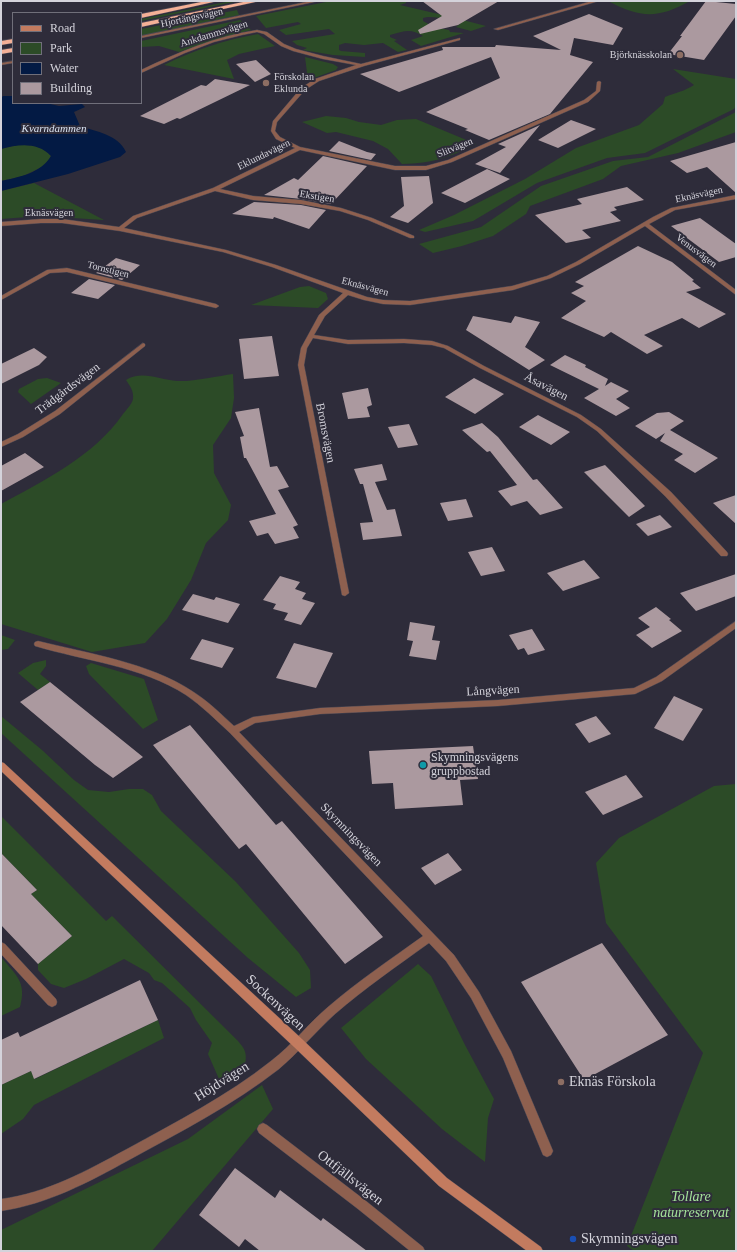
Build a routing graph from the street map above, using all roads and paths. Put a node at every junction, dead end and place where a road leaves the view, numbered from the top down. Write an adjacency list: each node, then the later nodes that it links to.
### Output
1 (215, 1): 7 (highway)
2 (257, 1): 8 (highway)
3 (317, 1): 10 (street, Hjortängsvägen)
4 (597, 1): 9 (street)
5 (164, 3): 6 (highway)
6 (141, 12)
7 (142, 16)
8 (142, 24)
9 (496, 29)
10 (142, 37)
11 (458, 39): 18 (street, Eklundavägen)
12 (12, 40): 13 (highway)
13 (2, 43)
14 (12, 50): 15 (highway)
15 (1, 52)
16 (12, 62): 17 (street)
17 (1, 64)
18 (362, 65): 19 (street, Ankdammsvägen); 21 (street, Eklundavägen)
19 (142, 72)
20 (599, 82): 21 (street, Slitvägen)
21 (299, 148): 22 (street, Eklundavägen)
22 (215, 189): 26 (street, Eklundavägen); 27 (street, Ekstigen)
23 (736, 197): 25 (street, Eknäsvägen)
24 (1, 224): 26 (street, Eknäsvägen)
25 (644, 224): 28 (street, Eknäsvägen); 29 (street, Venusvägen)
26 (120, 229): 28 (street, Eknäsvägen)
27 (412, 237)
28 (348, 292): 32 (street, Bromsvägen)
29 (736, 293)
30 (1, 298): 31 (street, Tornstigen)
31 (216, 306)
32 (312, 336): 35 (street, Åsavägen); 36 (street, Bromsvägen)
33 (143, 345): 34 (street, Trädgårdsvägen)
34 (1, 445)
35 (724, 554)
36 (345, 593)
37 (736, 624): 39 (street, Långvägen)
38 (38, 644): 39 (street, Skymningsvägen)
39 (233, 731): 41 (street, Skymningsvägen)
40 (1, 766): 44 (street, Sockenvägen)
41 (430, 937): 44 (street, Höjdvägen); 46 (street, Skymningsvägen)
42 (1, 947): 43 (street)
43 (52, 1002)
44 (298, 1043): 47 (street, Höjdvägen); 49 (street, Sockenvägen)
45 (262, 1129): 48 (street, Ottfjällsvägen)
46 (547, 1151)
47 (1, 1205)
48 (419, 1251)
49 (537, 1251)

